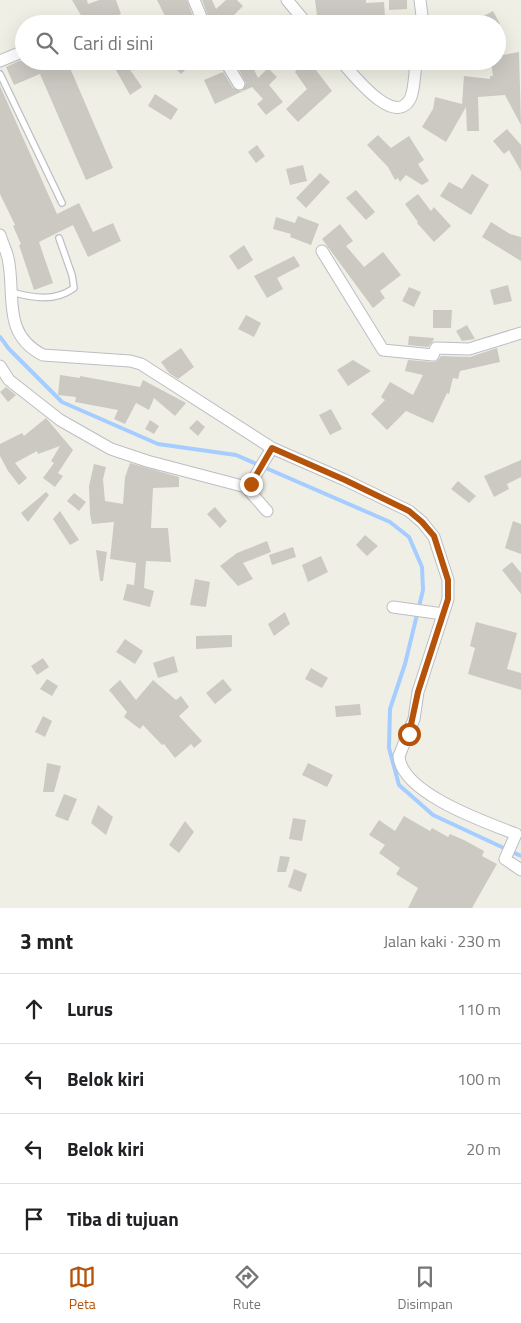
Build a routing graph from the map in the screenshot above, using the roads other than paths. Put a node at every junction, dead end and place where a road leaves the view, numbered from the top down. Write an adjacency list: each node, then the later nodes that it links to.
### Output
1 (194, 0): 4 (street)
2 (287, 0): 5 (street)
3 (420, 0): 6 (street)
4 (200, 15)
5 (300, 15)
6 (422, 15)
7 (15, 55): 8 (street)
8 (0, 61)
9 (230, 70): 13 (street)
10 (349, 70): 11 (street)
11 (415, 70)
12 (0, 74): 14 (lane)
13 (239, 84)
14 (62, 203)
15 (0, 235): 18 (street)
16 (59, 238): 18 (lane)
17 (322, 251): 19 (street)
18 (6, 290): 21 (street)
19 (521, 332)
20 (0, 366): 22 (street)
21 (269, 453): 22 (street); 25 (street)
22 (249, 484): 23 (street)
23 (267, 511)
24 (393, 607): 25 (street)
25 (443, 614): 26 (street)
26 (521, 870)

